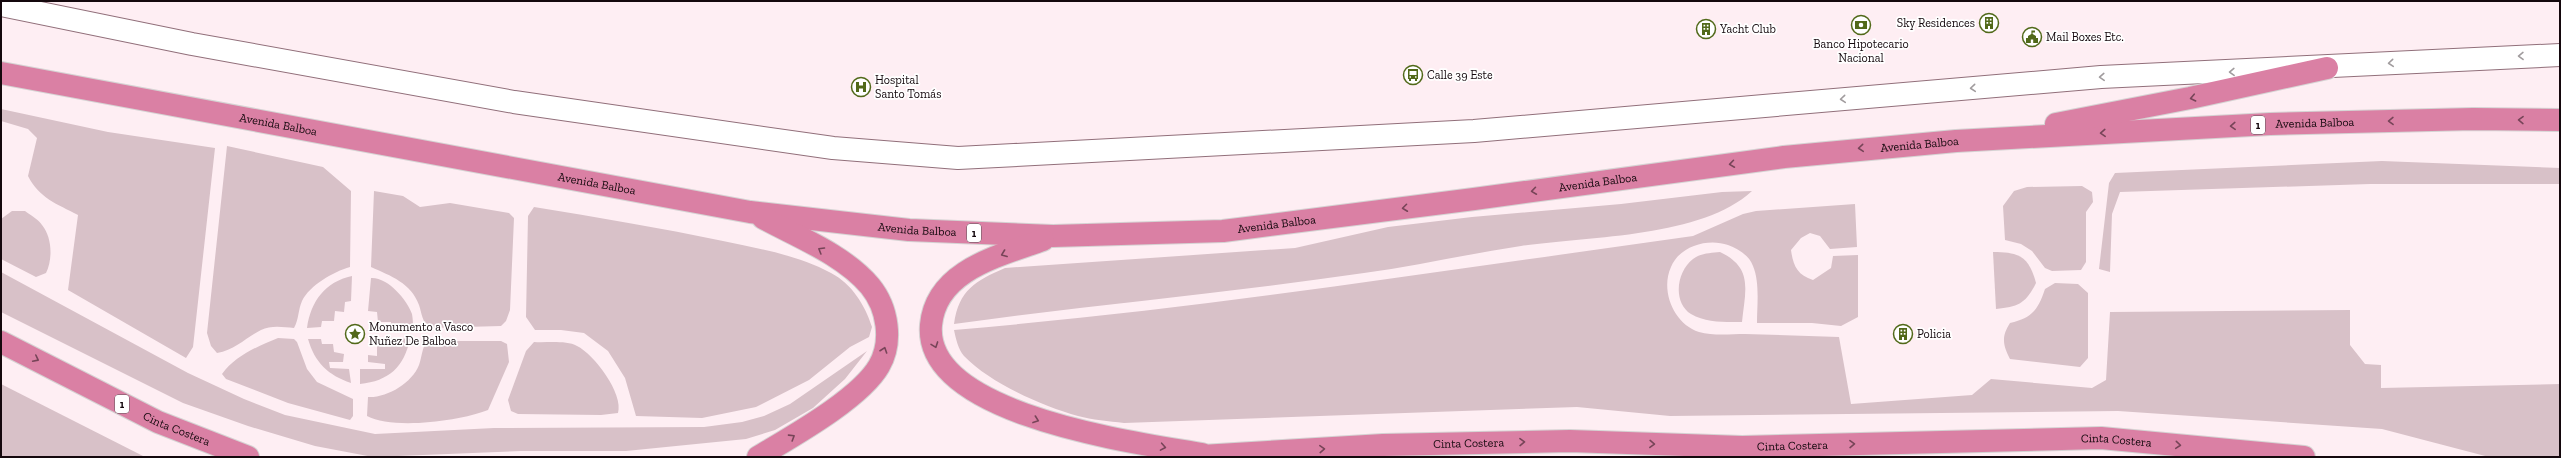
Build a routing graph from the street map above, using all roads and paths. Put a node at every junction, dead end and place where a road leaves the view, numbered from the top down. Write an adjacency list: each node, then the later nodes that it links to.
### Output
1 (1, 5): 3 (main road, one-way to 1)
2 (2560, 55): 3 (main road, one-way to 3)
3 (2327, 68): 6 (highway, one-way to 6)
4 (1, 73): 7 (highway, Avenida Balboa / 1)
5 (2560, 120): 6 (highway, Avenida Balboa / 1, one-way to 6)
6 (1956, 141): 8 (highway, Avenida Balboa / 1, one-way to 8)
7 (750, 212): 8 (highway, Avenida Balboa / 1); 12 (highway, one-way to 7)
8 (1054, 236): 10 (highway, one-way to 10)
9 (1, 342): 11 (highway, Cinta Costera / 1, one-way to 11)
10 (1210, 455): 13 (highway, Cinta Costera); 14 (highway, Cinta Costera, one-way to 14)
11 (248, 457)
12 (758, 457)
13 (1185, 457)
14 (2304, 457)

